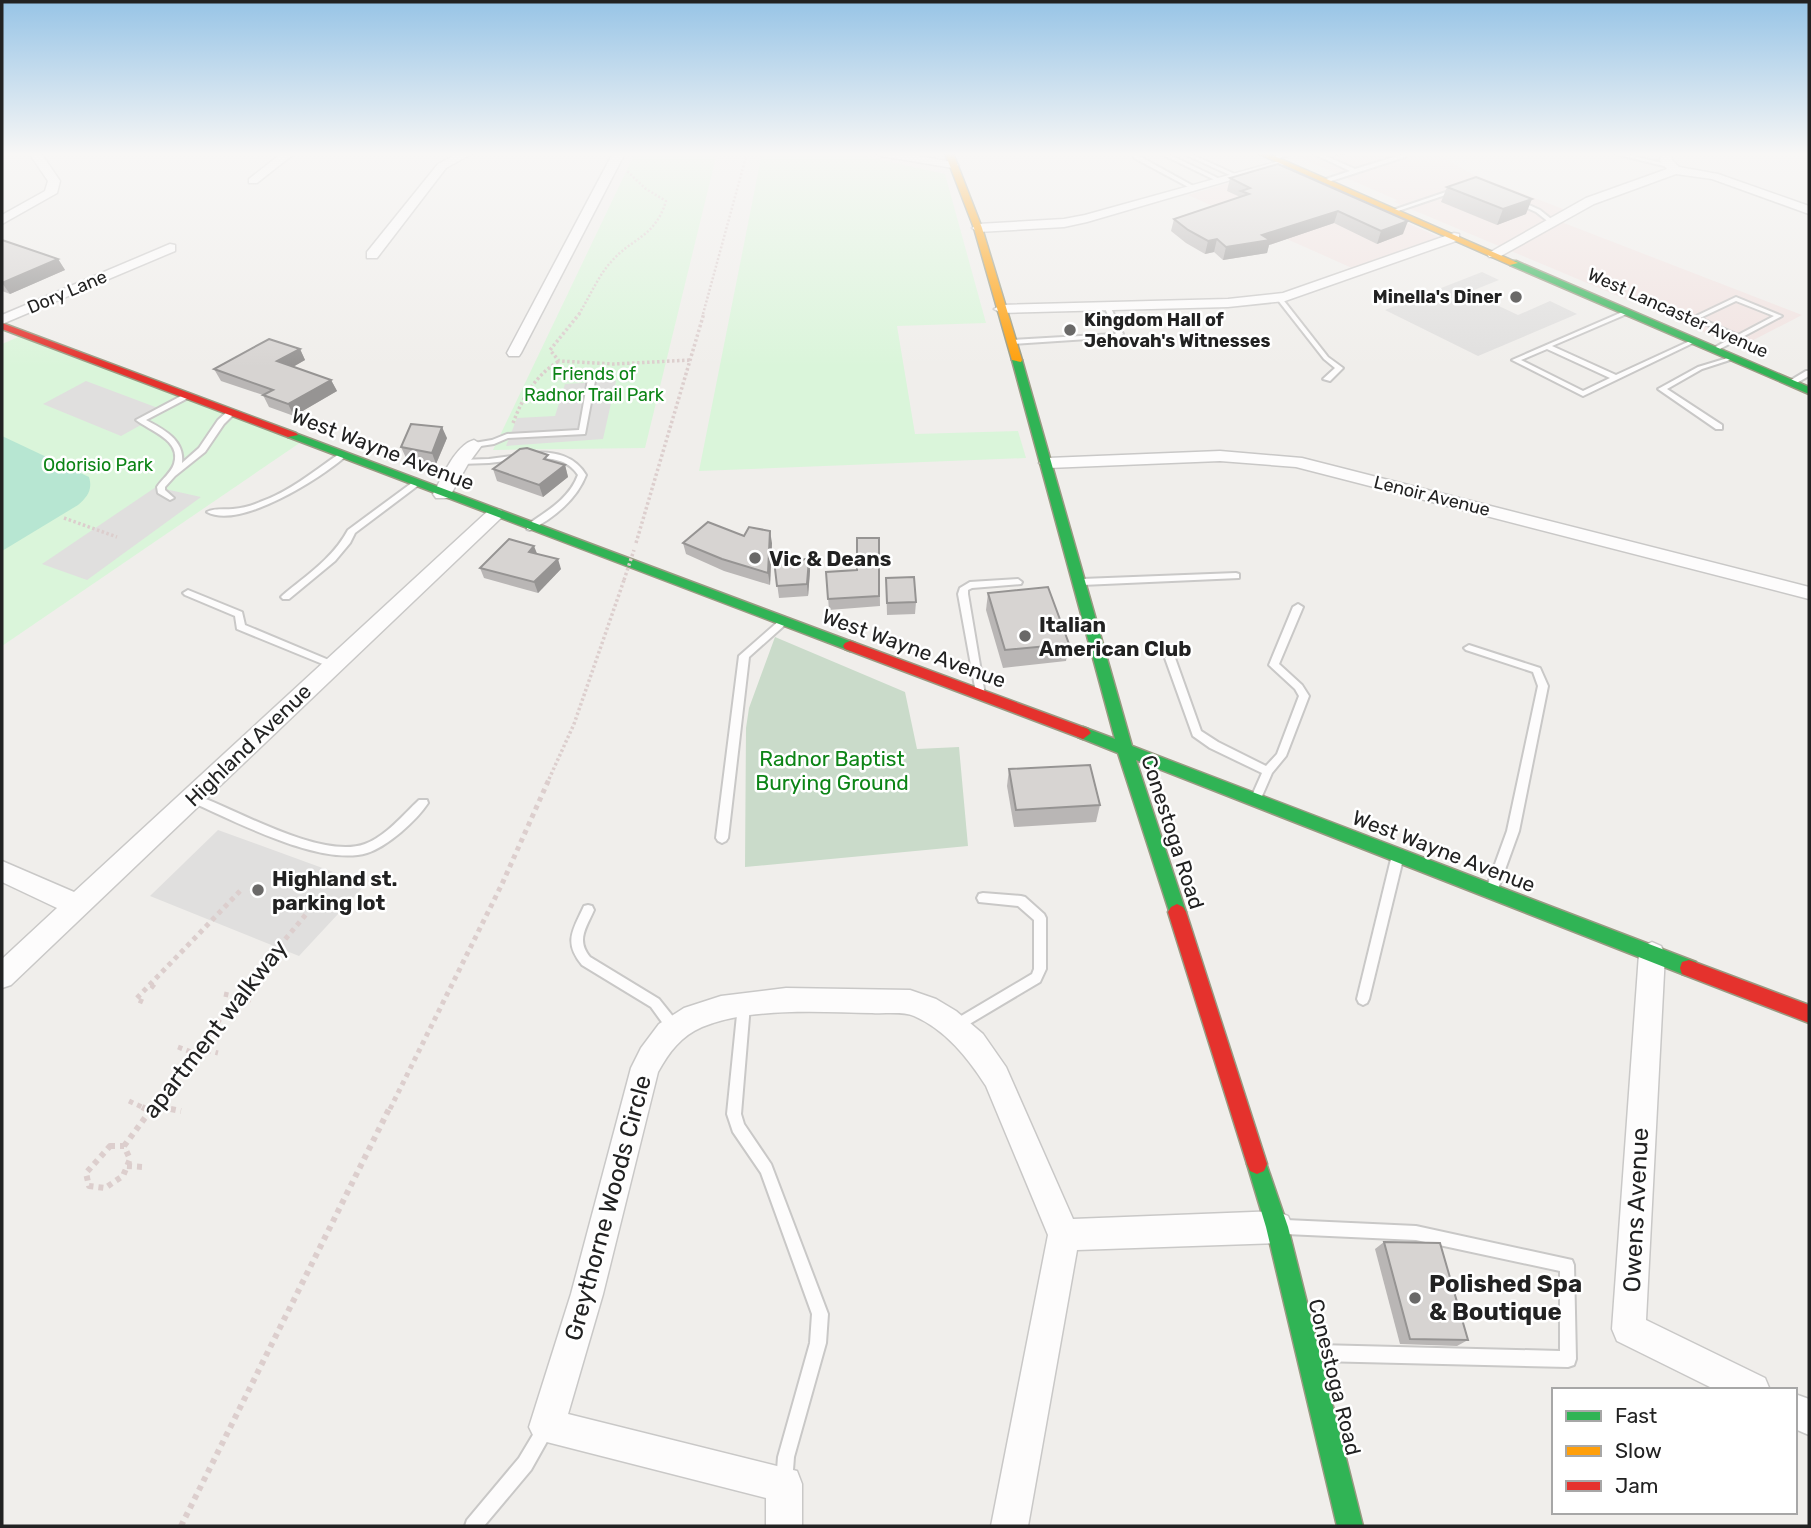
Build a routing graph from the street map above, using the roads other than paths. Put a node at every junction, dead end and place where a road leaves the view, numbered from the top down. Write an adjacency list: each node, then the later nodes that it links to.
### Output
1 (396, 224): 11 (street)
2 (584, 224): 23 (street)
3 (977, 224): 7 (main road, Conestoga Road)
4 (1042, 224): 7 (street)
5 (1424, 224): 8 (main road, West Lancaster Avenue)
6 (1548, 224): 10 (street)
7 (978, 228): 14 (main road, Conestoga Road)
8 (1454, 237): 10 (main road, West Lancaster Avenue); 12 (street)
9 (170, 248): 16 (street, Dory Lane)
10 (1494, 254): 15 (main road, West Lancaster Avenue)
11 (372, 255)
12 (1279, 298): 13 (street); 27 (lane)
13 (1107, 306): 14 (street); 20 (lane)
14 (1002, 309): 20 (main road, Conestoga Road)
15 (1627, 312): 19 (main road, West Lancaster Avenue); 21 (lane)
16 (2, 320)
17 (2, 326): 31 (main road, West Wayne Avenue)
18 (1738, 337): 18 (lane); 22 (lane)
19 (1694, 341): 22 (main road, West Lancaster Avenue); 26 (lane)
20 (1011, 342): 37 (main road, Conestoga Road)
21 (1548, 347): 26 (lane); 26 (lane)
22 (1714, 349): 24 (main road, West Lancaster Avenue)
23 (514, 353)
24 (1733, 358): 29 (main road, West Lancaster Avenue); 33 (lane)
25 (1809, 373): 29 (lane)
26 (1616, 378)
27 (1327, 379)
28 (591, 382): 34 (lane)
29 (1790, 383): 30 (main road, West Lancaster Avenue)
30 (1809, 391)
31 (186, 397): 32 (main road, West Wayne Avenue); 38 (lane)
32 (231, 413): 35 (main road, West Wayne Avenue); 38 (lane)
33 (1719, 427)
34 (474, 445): 36 (street)
35 (342, 456): 39 (main road, West Wayne Avenue); 42 (lane)
36 (460, 462): 40 (street); 44 (lane)
37 (1048, 463): 47 (main road, Conestoga Road); 49 (street, Lenoir Avenue)
38 (173, 474): 41 (lane)
39 (416, 484): 40 (main road, West Wayne Avenue); 50 (lane)
40 (442, 494): 43 (main road, West Wayne Avenue)
41 (170, 498)
42 (211, 512)
43 (495, 514): 44 (main road, West Wayne Avenue); 55 (street, Highland Avenue)
44 (530, 527): 52 (main road, West Wayne Avenue)
45 (1236, 576): 47 (lane)
46 (1018, 582): 56 (lane)
47 (1080, 582): 57 (main road, Conestoga Road)
48 (188, 593): 55 (lane)
49 (1809, 593)
50 (286, 597)
51 (1298, 607): 58 (lane)
52 (783, 622): 56 (main road, West Wayne Avenue); 62 (lane)
53 (1469, 648): 65 (lane)
54 (1170, 658): 58 (lane)
55 (333, 665): 59 (street, Highland Avenue)
56 (980, 695): 57 (main road, West Wayne Avenue)
57 (1125, 749): 60 (main road, West Wayne Avenue); 76 (main road, Conestoga Road)
58 (1268, 771): 60 (lane)
59 (193, 798): 61 (lane); 67 (street, Highland Avenue)
60 (1255, 800): 63 (main road, West Wayne Avenue)
61 (423, 803)
62 (722, 838)
63 (1398, 855): 65 (main road, West Wayne Avenue); 71 (lane)
64 (2, 871): 67 (street)
65 (1491, 891): 69 (main road, West Wayne Avenue)
66 (983, 898): 74 (lane)
67 (79, 906): 70 (street, Highland Avenue)
68 (588, 910): 75 (lane)
69 (1652, 954): 73 (main road, West Wayne Avenue); 79 (street, Owens Avenue)
70 (2, 976)
71 (1363, 999)
72 (744, 1005): 74 (street, Greythorne Woods Circle); 75 (street, Greythorne Woods Circle); 81 (lane)
73 (1809, 1014)
74 (954, 1027): 77 (street, Greythorne Woods Circle)
75 (674, 1028): 80 (street, Greythorne Woods Circle)
76 (1277, 1227): 77 (street); 78 (main road, Conestoga Road); 78 (lane)
77 (1064, 1235): 84 (street)
78 (1308, 1352): 85 (main road, Conestoga Road)
79 (1749, 1388)
80 (547, 1427): 81 (street); 82 (lane)
81 (784, 1484): 83 (street)
82 (473, 1526)
83 (785, 1526)
84 (1010, 1526)
85 (1350, 1526)

